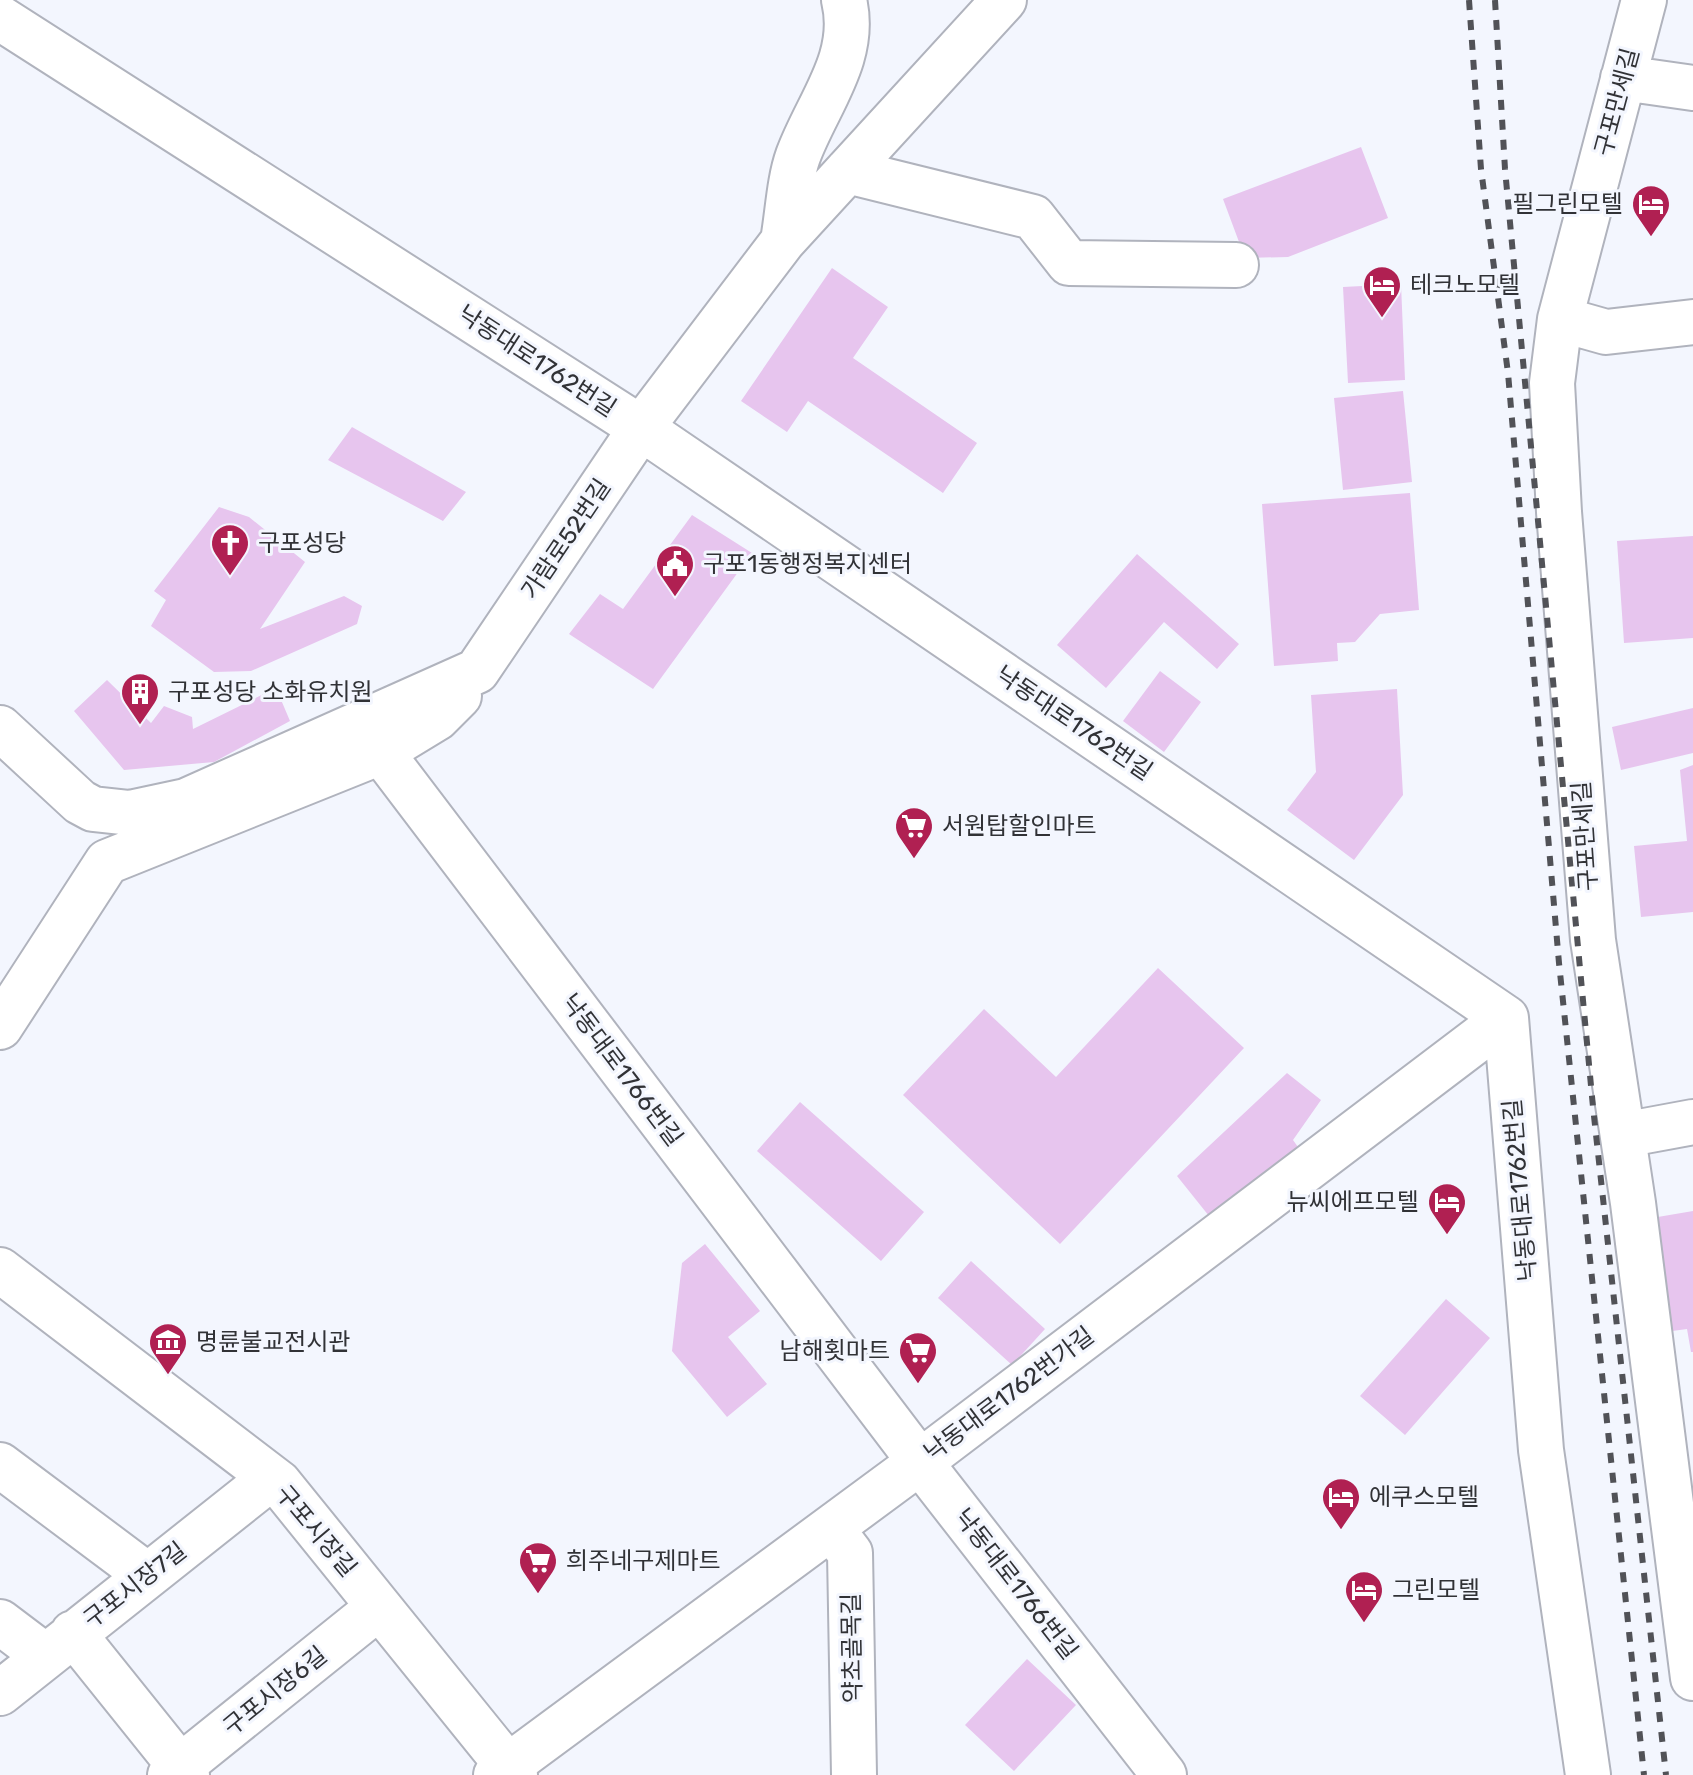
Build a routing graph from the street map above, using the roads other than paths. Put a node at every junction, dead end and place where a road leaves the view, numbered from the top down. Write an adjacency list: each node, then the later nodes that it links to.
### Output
1 (844, 0): 8 (street)
2 (1004, 0): 7 (street, 가람로52번길)
3 (1644, 0): 5 (street, 구포만세길)
4 (0, 18): 12 (street, 낙동대로1762번길)
5 (1623, 78): 6 (street); 10 (street, 구포만세길)
6 (1693, 88)
7 (847, 171): 8 (street, 가람로52번길); 9 (street)
8 (783, 241): 12 (street, 가람로52번길)
9 (1236, 265)
10 (1560, 319): 11 (street); 19 (street, 구포만세길)
11 (1693, 322)
12 (641, 428): 13 (street, 가람로52번길); 16 (street, 낙동대로1762번길)
13 (477, 671): 14 (street); 15 (street, 가람로52번길)
14 (0, 728)
15 (381, 752): 17 (street); 21 (street, 낙동대로1766번길)
16 (1506, 1018): 21 (street, 낙동대로1762번가길); 35 (street, 낙동대로1762번길)
17 (0, 1027)
18 (1693, 1122): 19 (street)
19 (1623, 1135): 29 (street, 구포만세길)
20 (6, 1288): 23 (street, 구포시장길)
21 (920, 1462): 24 (street, 낙동대로1762번가길); 34 (street, 낙동대로1766번길)
22 (0, 1465): 25 (street)
23 (271, 1478): 25 (street, 구포시장7길); 26 (street, 구포시장길)
24 (831, 1528): 32 (street, 낙동대로1762번가길); 33 (street, 약초골목길)
25 (147, 1575): 28 (street, 구포시장7길)
26 (379, 1607): 31 (street, 구포시장6길); 32 (street, 구포시장길)
27 (0, 1622): 28 (street)
28 (59, 1645): 30 (street, 구포시장7길); 31 (street)
29 (1693, 1678)
30 (0, 1693)
31 (179, 1772)
32 (506, 1772)
33 (854, 1775)
34 (1164, 1775)
35 (1588, 1775)

